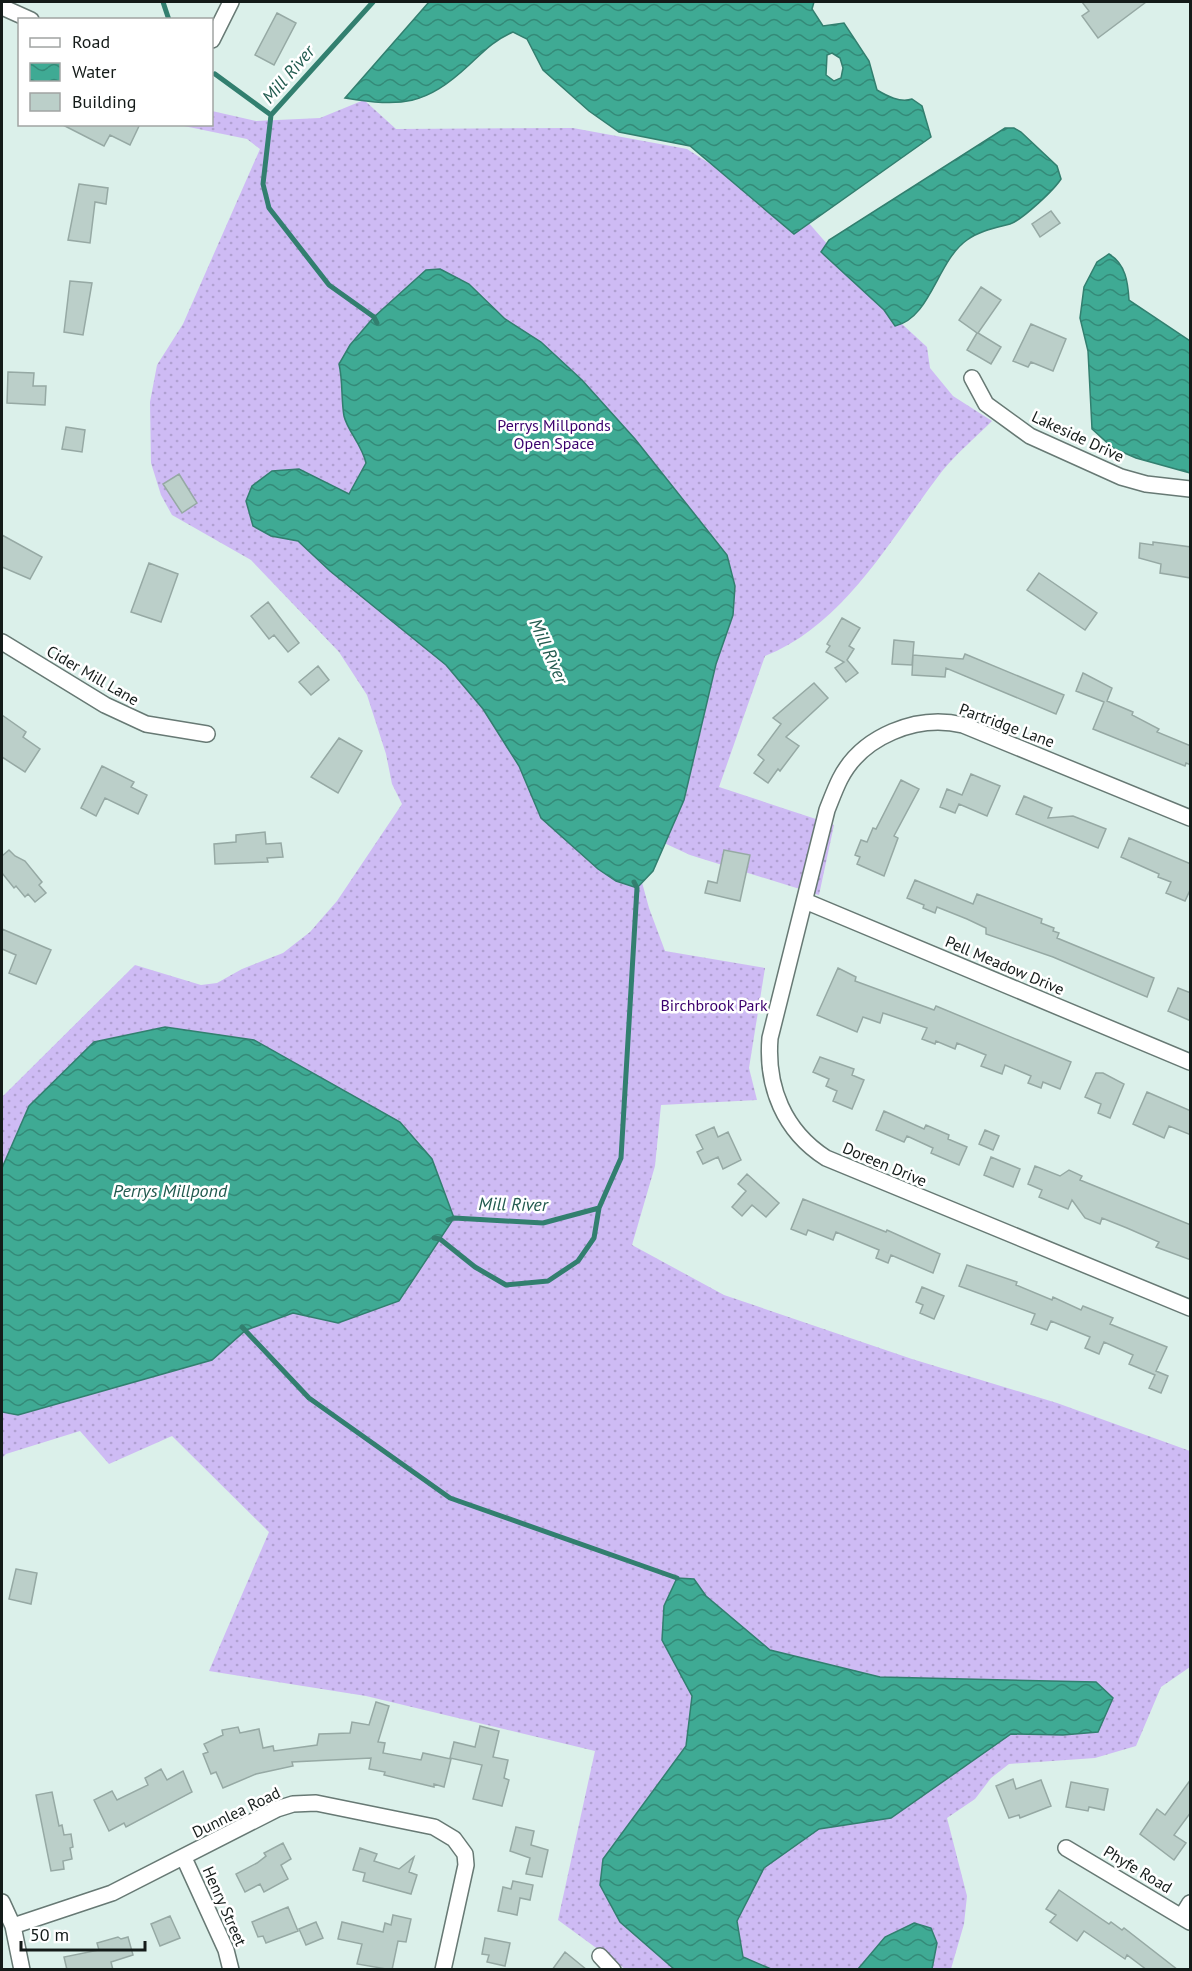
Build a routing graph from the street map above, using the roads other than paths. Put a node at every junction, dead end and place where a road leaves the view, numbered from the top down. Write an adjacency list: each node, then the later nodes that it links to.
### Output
1 (231, 2): 4 (street)
2 (2, 7): 3 (street)
3 (27, 18)
4 (213, 38)
5 (972, 378): 6 (street, Lakeside Drive)
6 (1191, 489)
7 (2, 642): 8 (street, Cider Mill Lane)
8 (207, 734)
9 (1191, 818): 10 (street, Partridge Lane)
10 (805, 901): 11 (street, Pell Meadow Drive); 12 (street, Doreen Drive)
11 (1191, 1062)
12 (1191, 1308)
13 (1066, 1848): 17 (street, Phyfe Road)
14 (184, 1858): 18 (street, Dunnlea Road); 21 (street, Henry Street); 22 (street, Dunnlea Road)
15 (2, 1902): 18 (street)
16 (1191, 1903): 17 (street)
17 (1186, 1919)
18 (13, 1926): 20 (street)
19 (600, 1956): 23 (street)
20 (22, 1970)
21 (231, 1970)
22 (443, 1970)
23 (613, 1970)

